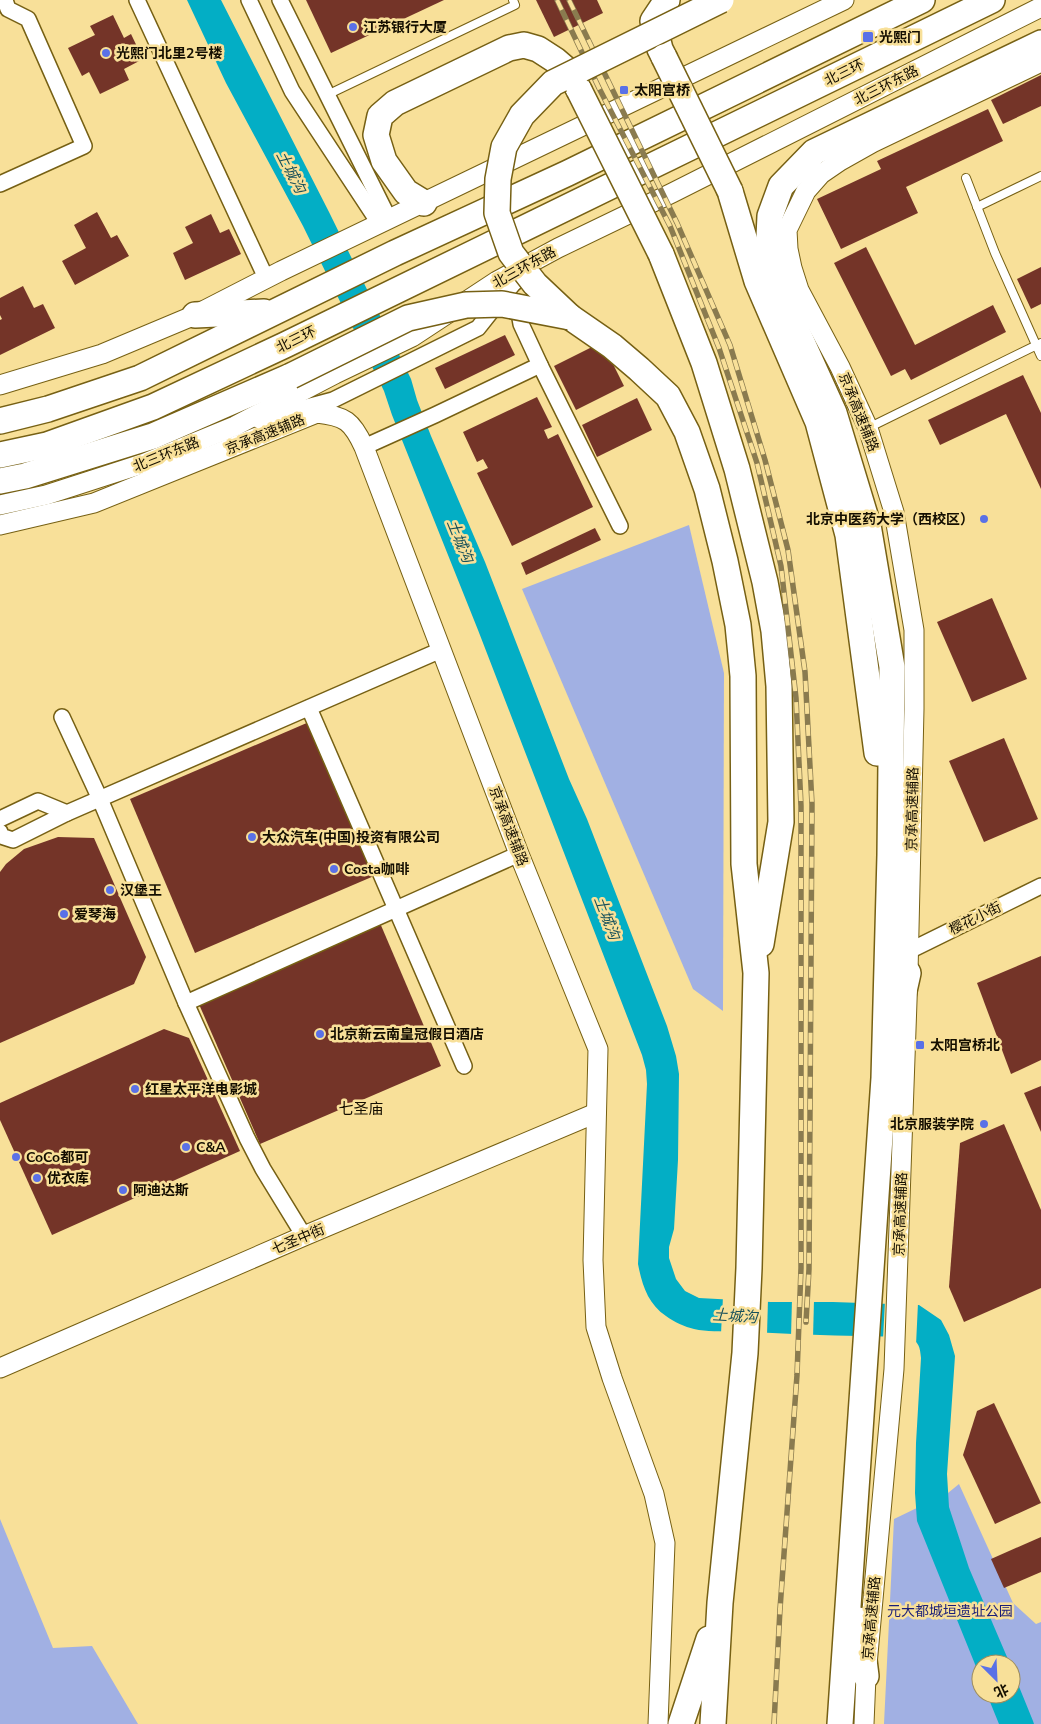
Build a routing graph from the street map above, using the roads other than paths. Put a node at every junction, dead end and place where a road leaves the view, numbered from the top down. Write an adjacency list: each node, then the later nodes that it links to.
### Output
1 (5, 0): 17 (street)
2 (137, 0): 22 (street)
3 (249, 0): 20 (street)
4 (280, 0): 14 (street)
5 (512, 0): 14 (lane)
6 (667, 0): 48 (highway, bridge)
7 (721, 0): 26 (highway, bridge)
8 (844, 0): 18 (street)
9 (922, 0): 24 (highway)
10 (992, 0): 35 (highway, 北三环)
11 (1041, 7): 21 (street, 北三环东路)
12 (1041, 44): 48 (highway)
13 (1041, 62): 33 (street, 京承高速辅路)
14 (327, 95): 20 (street)
15 (1041, 176): 19 (lane)
16 (966, 178): 19 (lane)
17 (0, 184)
18 (424, 203): 20 (street); 52 (highway, bridge)
19 (977, 207): 27 (lane)
20 (377, 224): 22 (street)
21 (558, 248): 23 (street); 32 (street, 北三环东路)
22 (274, 274): 25 (street)
23 (517, 281): 29 (street); 32 (street)
24 (274, 311): 25 (highway); 31 (highway)
25 (195, 314): 30 (street)
26 (570, 317): 36 (highway, bridge); 52 (highway)
27 (1038, 344): 28 (lane); 33 (lane)
28 (1041, 356)
29 (540, 365): 34 (street); 39 (street)
30 (0, 385)
31 (0, 420)
32 (234, 426): 37 (street, 北三环东路)
33 (868, 428): 51 (street, 京承高速辅路)
34 (364, 447): 38 (street, 京承高速辅路); 40 (street, 京承高速辅路)
35 (0, 455)
36 (0, 481)
37 (0, 505)
38 (0, 525)
39 (620, 526)
40 (441, 650): 41 (street); 47 (street, 京承高速辅路)
41 (308, 708): 43 (street); 50 (street)
42 (62, 716): 43 (street)
43 (100, 799): 44 (street); 53 (street)
44 (67, 813): 45 (street); 46 (street)
45 (0, 819)
46 (0, 832)
47 (519, 854): 50 (street); 56 (street, 京承高速辅路)
48 (890, 855): 55 (highway)
49 (1041, 886): 51 (street, 樱花小街)
50 (395, 909): 53 (street); 54 (street)
51 (909, 962): 55 (highway); 61 (street, 京承高速辅路)
52 (756, 973): 60 (highway)
53 (186, 1003): 57 (street)
54 (464, 1066)
55 (884, 1078): 59 (highway)
56 (596, 1114): 57 (street, 七圣中街); 62 (street, 京承高速辅路)
57 (304, 1236): 58 (street, 七圣中街)
58 (0, 1368)
59 (852, 1560): 61 (highway); 65 (highway)
60 (720, 1603): 63 (highway); 64 (highway)
61 (866, 1676): 66 (street, 京承高速辅路)
62 (658, 1724)
63 (681, 1724)
64 (713, 1724)
65 (840, 1724)
66 (864, 1724)

